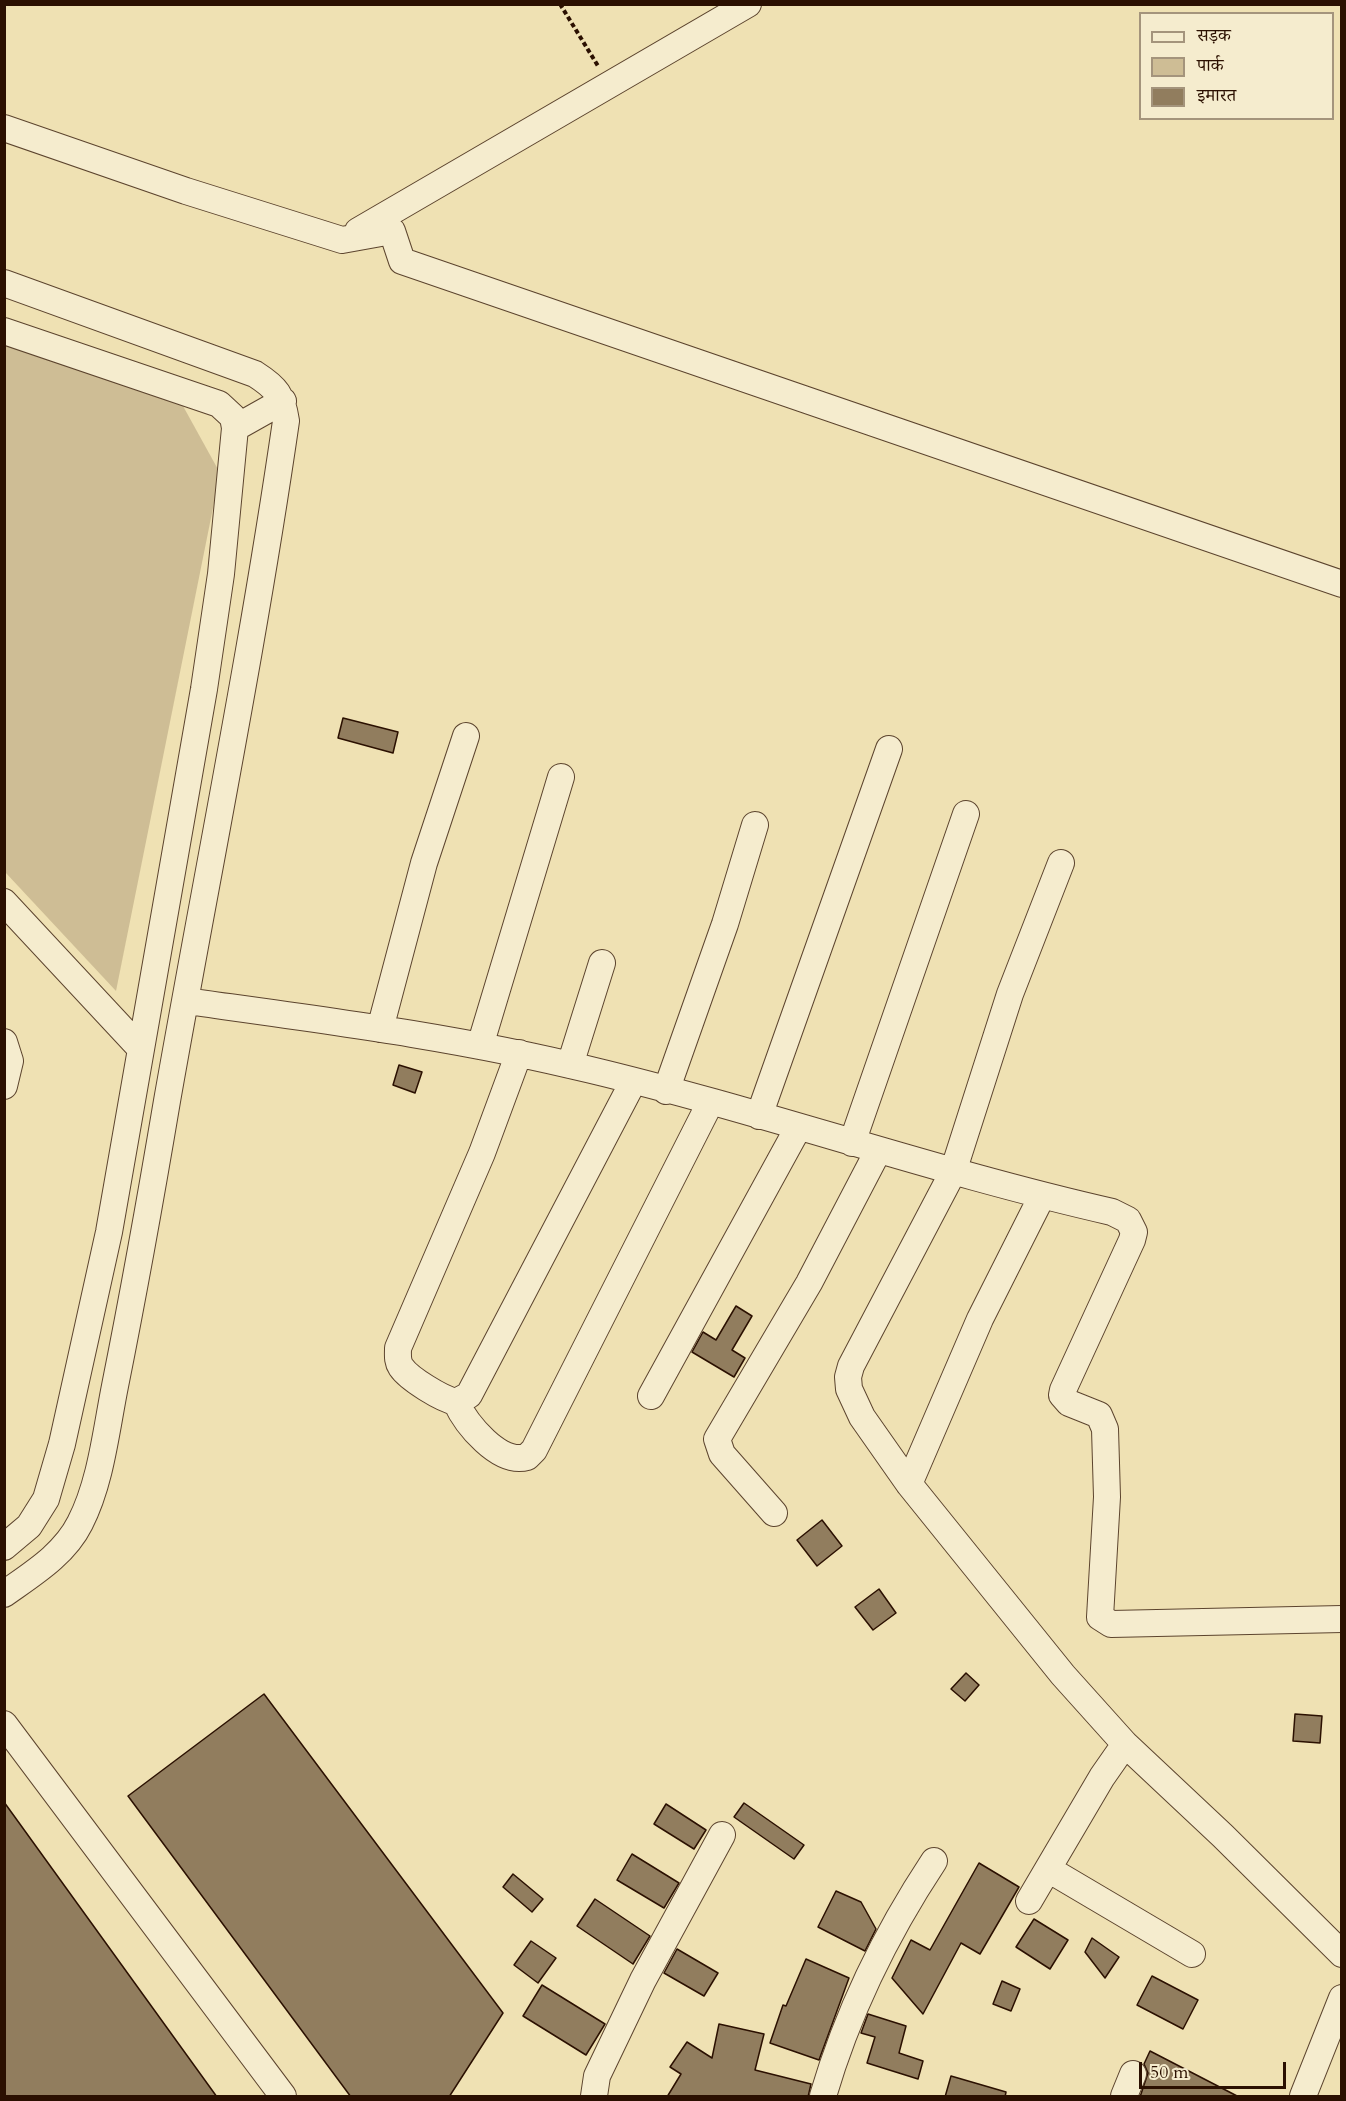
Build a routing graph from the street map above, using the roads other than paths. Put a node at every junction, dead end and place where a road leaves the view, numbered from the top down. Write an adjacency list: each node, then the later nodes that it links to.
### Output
1 (747, 4): 3 (street)
2 (4, 128): 3 (street)
3 (342, 240): 8 (street)
4 (4, 283): 6 (street)
5 (4, 331): 7 (street)
6 (283, 401): 7 (street); 17 (street)
7 (235, 428): 21 (street)
8 (1341, 584)
9 (466, 736): 18 (street)
10 (889, 750): 28 (street)
11 (561, 777): 20 (street)
12 (966, 814): 30 (street)
13 (755, 825): 26 (street)
14 (1061, 863): 32 (street)
15 (4, 902): 21 (street)
16 (602, 963): 23 (street)
17 (186, 1001): 18 (street); 39 (street)
18 (380, 1029): 20 (street)
19 (4, 1042): 25 (street)
20 (480, 1046): 22 (street)
21 (140, 1047): 38 (street)
22 (519, 1053): 23 (street); 35 (street)
23 (570, 1065): 24 (street)
24 (633, 1082): 26 (street); 35 (street)
25 (4, 1086)
26 (666, 1091): 27 (street)
27 (710, 1102): 28 (street); 35 (street)
28 (759, 1116): 29 (street)
29 (798, 1128): 30 (street); 34 (street)
30 (852, 1143): 31 (street)
31 (878, 1151): 32 (street); 37 (street)
32 (952, 1172): 33 (street); 36 (street)
33 (1042, 1196): 36 (street); 40 (street)
34 (651, 1396)
35 (456, 1402)
36 (909, 1484): 42 (street)
37 (774, 1513)
38 (4, 1547)
39 (4, 1594)
40 (1341, 1619)
41 (4, 1724): 50 (street)
42 (1125, 1744): 45 (street); 47 (street)
43 (722, 1834): 51 (street)
44 (934, 1861): 52 (street)
45 (1048, 1869): 46 (street); 48 (street)
46 (1029, 1901)
47 (1341, 1953)
48 (1191, 1954)
49 (1341, 1998): 53 (street)
50 (283, 2097)
51 (594, 2097)
52 (823, 2097)
53 (1303, 2097)

